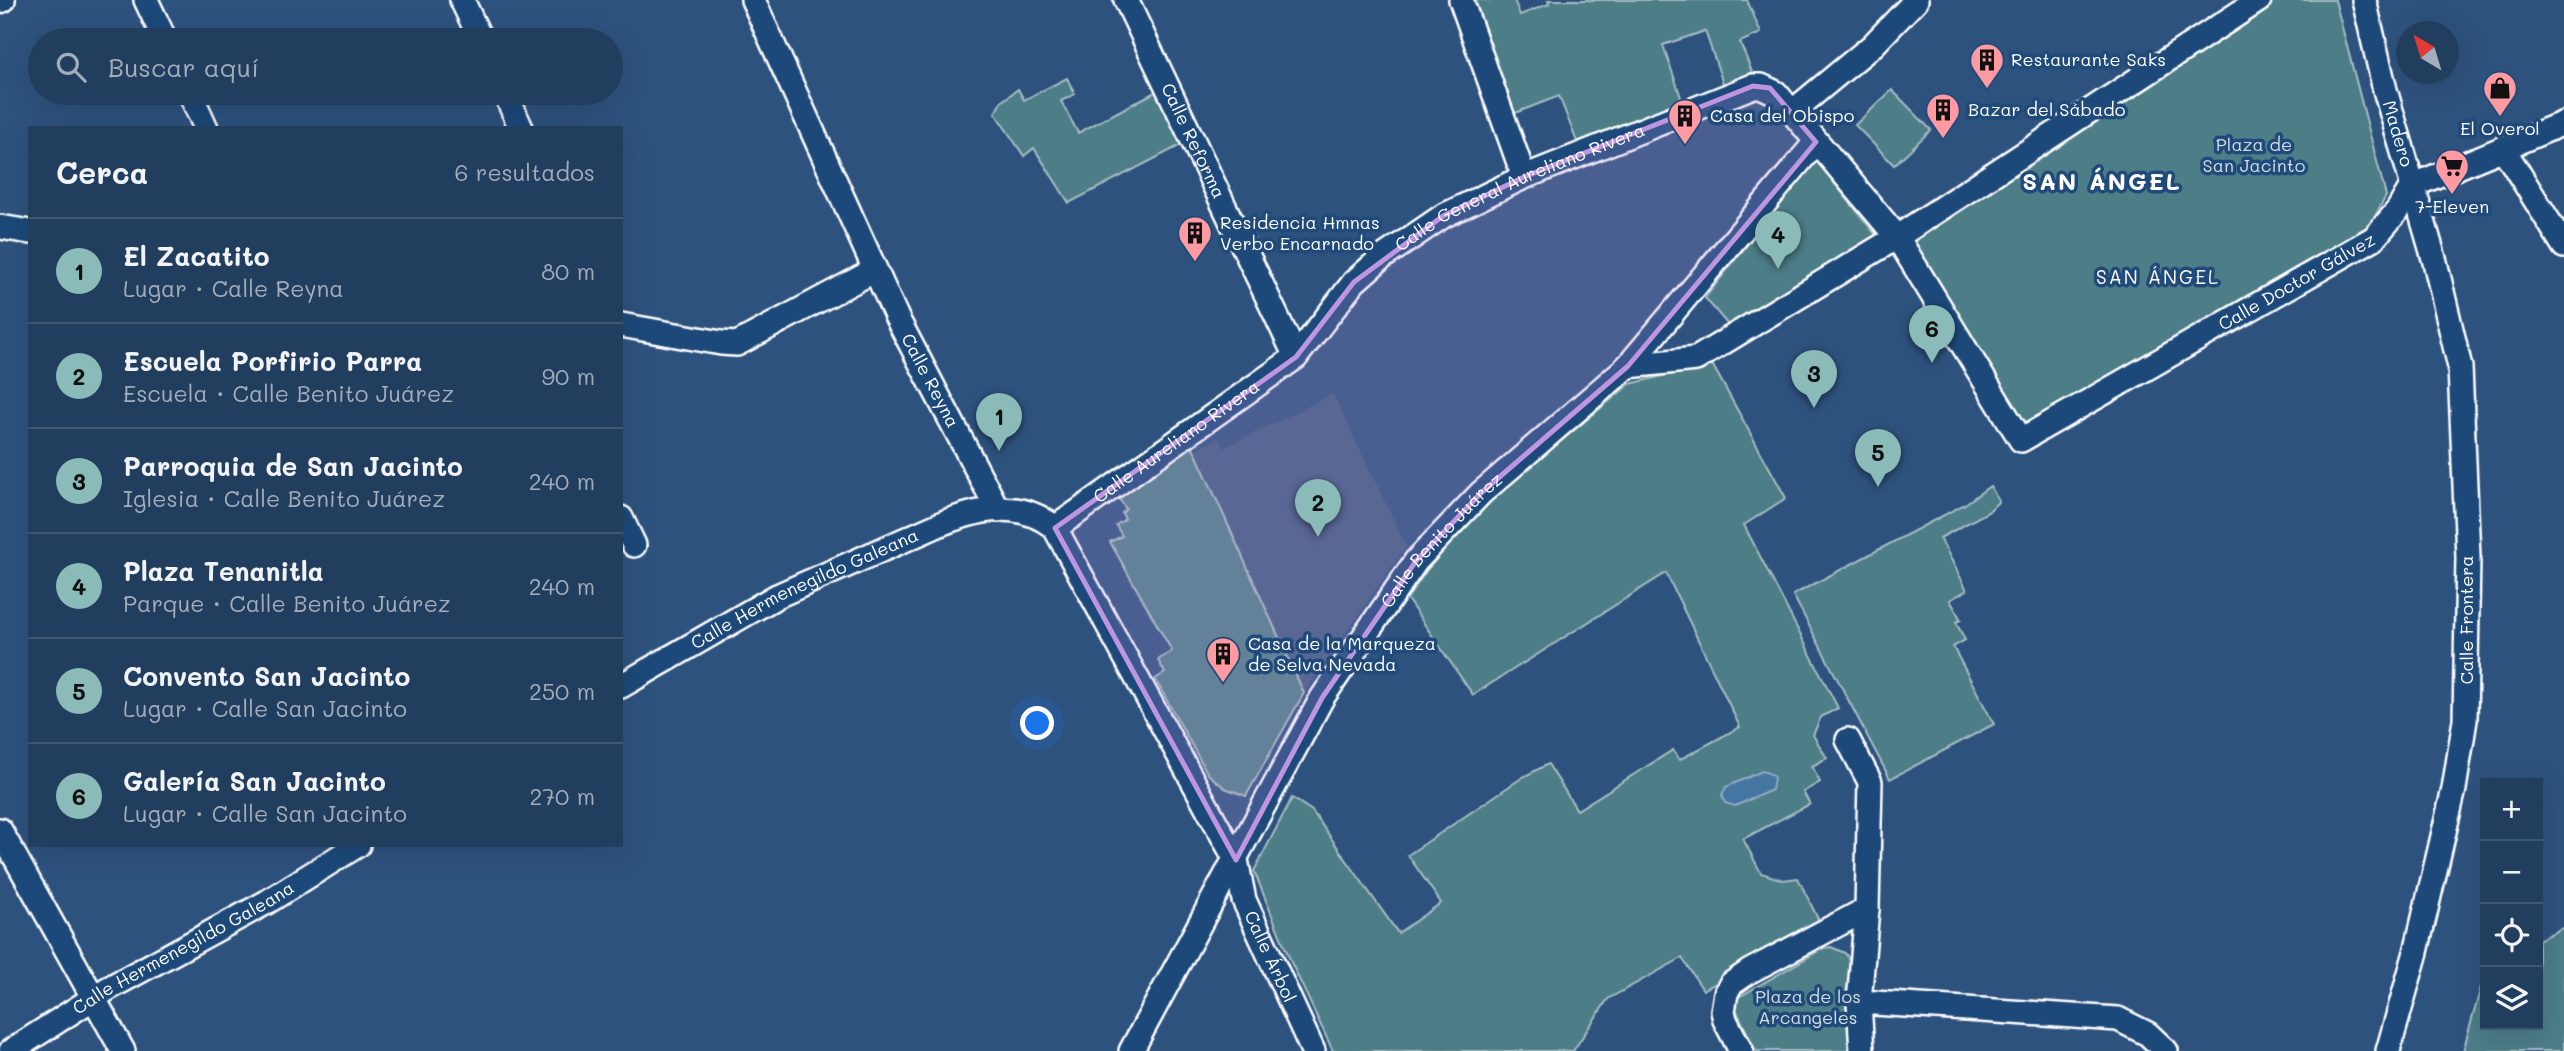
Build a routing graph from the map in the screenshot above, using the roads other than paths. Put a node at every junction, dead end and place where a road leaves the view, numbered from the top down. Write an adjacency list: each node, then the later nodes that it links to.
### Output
1 (146, 0): 9 (street)
2 (462, 0): 10 (street)
3 (752, 0): 25 (street, Calle Reyna)
4 (1126, 0): 27 (street, Calle Reforma)
5 (1461, 0): 19 (street)
6 (1916, 0): 13 (street)
7 (2259, 0): 23 (street)
8 (2364, 0): 20 (street, Madero)
9 (159, 28)
10 (475, 28)
11 (195, 105): 15 (street)
12 (510, 105): 16 (street)
13 (1792, 112): 17 (street); 19 (street, Calle General Aureliano Rivera)
14 (2564, 122): 18 (street)
15 (205, 126)
16 (520, 126)
17 (1816, 142): 23 (street); 28 (street, Calle Benito Juárez)
18 (2503, 148): 20 (street); 24 (street)
19 (1524, 177): 27 (street, Calle General Aureliano Rivera)
20 (2412, 186): 23 (street, Calle Doctor Gálvez); 48 (street, Calle Frontera)
21 (0, 227): 22 (street)
22 (28, 232)
23 (1897, 237): 28 (street)
24 (2564, 246)
25 (875, 270): 26 (street); 29 (street, Calle Reyna)
26 (623, 325)
27 (1296, 357): 31 (street, Calle Aureliano Rivera)
28 (1628, 366): 37 (street, Calle Benito Juárez)
29 (998, 510): 31 (street); 33 (street, Calle Hermenegildo Galeana)
30 (623, 522): 32 (street)
31 (1055, 528): 37 (street)
32 (634, 545)
33 (623, 686)
34 (1847, 740): 38 (street)
35 (0, 830): 39 (street)
36 (355, 847): 39 (street, Calle Hermenegildo Galeana)
37 (1236, 860): 43 (street, Calle Benito Juárez); 44 (street, Calle Árbol)
38 (1867, 909): 40 (street); 45 (street)
39 (92, 999): 41 (street, Calle Hermenegildo Galeana); 42 (street)
40 (1859, 1002): 46 (street); 47 (street)
41 (11, 1051)
42 (123, 1051)
43 (1131, 1051)
44 (1313, 1051)
45 (1741, 1051)
46 (1862, 1051)
47 (2166, 1051)
48 (2388, 1051)

